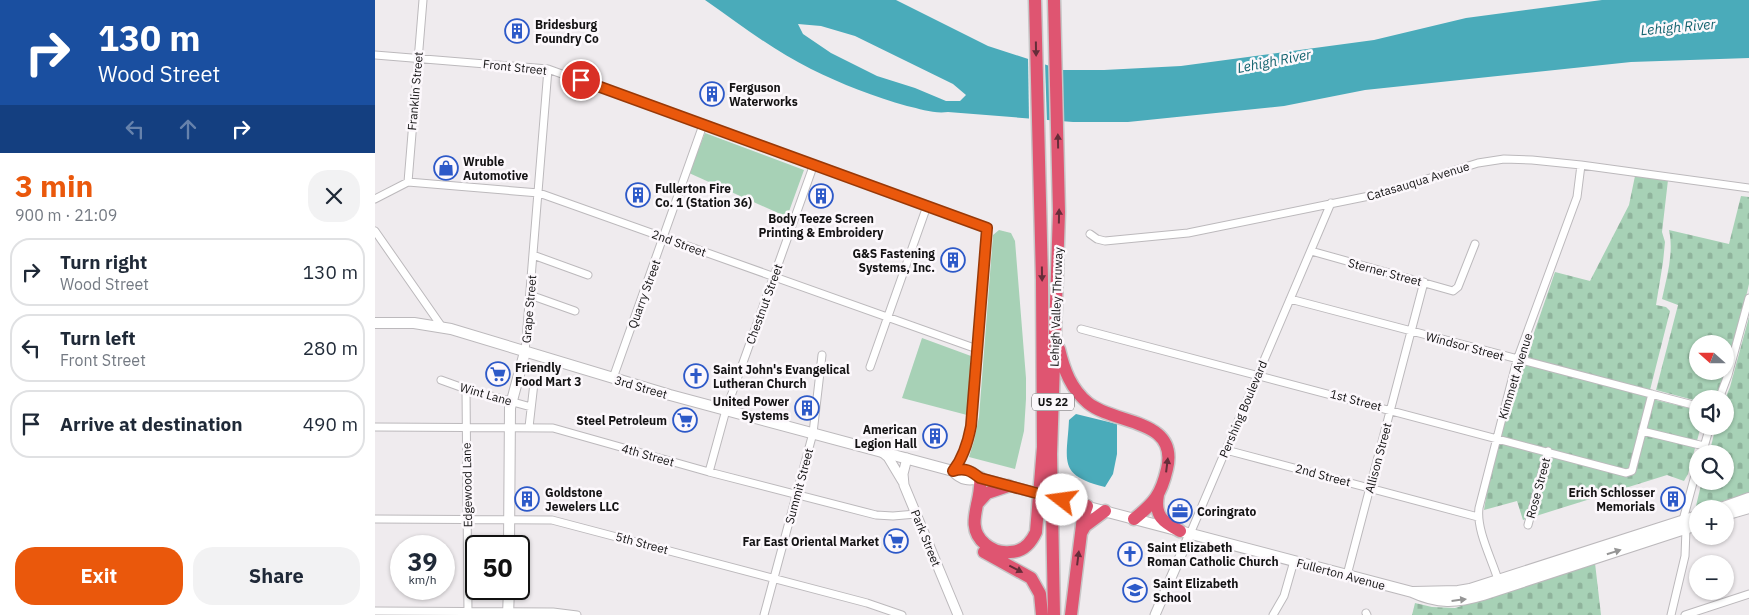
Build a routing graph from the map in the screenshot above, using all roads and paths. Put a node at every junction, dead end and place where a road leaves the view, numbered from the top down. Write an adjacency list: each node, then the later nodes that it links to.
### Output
1 (423, 0): 5 (street, Franklin Street)
2 (1035, 0): 60 (highway, Lehigh Valley Thruway / US 22, one-way to 60)
3 (1054, 0): 34 (highway, Lehigh Valley Thruway / US 22, one-way to 3)
4 (375, 55): 5 (street, Front Street)
5 (418, 58): 6 (street, Front Street); 10 (street, Franklin Street)
6 (548, 69): 7 (street, Front Street); 12 (street, Grape Street)
7 (703, 125): 8 (street, Front Street); 18 (street, Quarry Street)
8 (814, 164): 15 (street, Front Street); 23 (street, Chestnut Street)
9 (1581, 165): 11 (street, Catasauqua Avenue); 14 (street, Catasauqua Avenue); 38 (street, Kimmett Avenue)
10 (408, 182): 12 (street, 2nd Street); 13 (street)
11 (1749, 188)
12 (539, 193): 18 (street, 2nd Street); 21 (street, Grape Street)
13 (375, 199)
14 (1331, 203): 17 (street, Catasauqua Avenue); 20 (street, Pershing Boulevard)
15 (927, 206): 29 (street); 35 (street, Front Street)
16 (375, 231): 31 (street)
17 (1090, 234)
18 (664, 237): 23 (street, 2nd Street); 41 (street, Quarry Street)
19 (1475, 244): 24 (street, Sterner Street)
20 (1311, 251): 24 (street, Sterner Street); 27 (street, Pershing Boulevard)
21 (533, 255): 22 (street); 25 (street, Grape Street)
22 (588, 275)
23 (774, 277): 29 (street, 2nd Street); 51 (street, Chestnut Street)
24 (1424, 282): 33 (street, Allison Street)
25 (530, 296): 28 (street); 36 (street, Grape Street)
26 (1749, 298): 45 (street)
27 (1290, 299): 33 (street, Windsor Street); 40 (street, Pershing Boulevard)
28 (575, 312)
29 (888, 318): 35 (street, 2nd Street); 39 (street)
30 (375, 323): 31 (main road, 3rd Street)
31 (442, 327): 36 (main road, 3rd Street)
32 (1081, 329): 40 (street, 1st Street)
33 (1411, 331): 38 (street, Windsor Street); 50 (street, Allison Street)
34 (1055, 336): 72 (highway, one-way to 34); 108 (highway, Lehigh Valley Thruway / US 22)
35 (977, 349): 65 (street)
36 (525, 352): 41 (main road, 3rd Street); 47 (main road, Grape Street)
37 (822, 355): 57 (street, Summit Street)
38 (1517, 360): 46 (street, Windsor Street); 58 (street, Kimmett Avenue)
39 (870, 368)
40 (1258, 374): 50 (street, 1st Street); 61 (street, Pershing Boulevard)
41 (613, 378): 51 (main road, 3rd Street)
42 (441, 380): 44 (street, Wint Lane)
43 (534, 383): 49 (street)
44 (466, 389): 47 (street, Wint Lane); 52 (street, Edgewood Lane)
45 (1722, 390)
46 (1652, 394): 48 (street, Windsor Street); 56 (street)
47 (511, 400): 49 (street, Wint Lane); 54 (main road, Grape Street)
48 (1689, 404)
49 (531, 407): 55 (street)
50 (1391, 409): 58 (street, 1st Street); 70 (street, Allison Street)
51 (725, 410): 57 (main road, 3rd Street); 66 (street, Chestnut Street)
52 (466, 426): 53 (street, 4th Street); 54 (street, 4th Street); 84 (street, Edgewood Lane)
53 (375, 427)
54 (509, 427): 55 (street, 4th Street); 85 (main road, Grape Street)
55 (529, 427): 66 (street, 4th Street)
56 (1643, 430): 59 (street); 63 (street, 1st Street)
57 (813, 433): 62 (main road, 3rd Street); 73 (street, Summit Street)
58 (1496, 438): 63 (street, 1st Street); 82 (street, Kimmett Avenue)
59 (1700, 445)
60 (1043, 447): 76 (highway); 107 (highway, Lehigh Valley Thruway / US 22)
61 (1226, 450): 70 (street, 2nd Street); 91 (street, Pershing Boulevard)
62 (881, 451): 64 (main road, 3rd Street); 68 (street)
63 (1548, 451): 88 (street, Rose Street)
64 (907, 458): 65 (main road, Fullerton Avenue); 68 (street, Park Street)
65 (953, 471): 67 (main road, Fullerton Avenue)
66 (709, 472): 73 (street, 4th Street)
67 (980, 478): 69 (main road, Fullerton Avenue); 76 (highway); 107 (highway, one-way to 107)
68 (904, 485): 81 (street, Park Street)
69 (1008, 486): 76 (highway); 77 (main road, Fullerton Avenue, bridge)
70 (1370, 488): 82 (street, 2nd Street); 95 (street, Allison Street)
71 (1692, 490): 89 (street)
72 (1159, 494): 86 (highway); 91 (highway)
73 (797, 495): 81 (street, 4th Street); 96 (street, Summit Street)
74 (1749, 498): 75 (main road)
75 (1734, 503)
76 (977, 504)
77 (1087, 506): 79 (main road, Fullerton Avenue); 92 (highway)
78 (1749, 508): 80 (main road)
79 (1105, 511): 86 (main road, Fullerton Avenue); 92 (highway)
80 (1734, 512)
81 (916, 514): 106 (street, Park Street)
82 (1478, 517): 97 (street, Kimmett Avenue)
83 (375, 519): 84 (street, 5th Street)
84 (467, 519): 85 (street, 5th Street); 101 (street, Edgewood Lane)
85 (509, 519): 93 (main road, Grape Street); 96 (street, 5th Street)
86 (1134, 519): 91 (main road, Fullerton Avenue)
87 (1689, 522): 89 (main road, Fullerton Avenue)
88 (1528, 525)
89 (1685, 525): 90 (main road, Fullerton Avenue); 97 (main road, Fullerton Avenue); 112 (street)
90 (1689, 525)
91 (1185, 532): 94 (main road, Fullerton Avenue); 110 (street, Pershing Boulevard)
92 (1081, 533): 109 (highway, one-way to 92)
93 (509, 535)
94 (1294, 561): 95 (main road, Fullerton Avenue); 111 (street)
95 (1347, 575): 97 (main road, Fullerton Avenue)
96 (774, 578): 104 (street, Summit Street); 105 (street, 5th Street)
97 (1499, 584)
98 (1749, 594): 113 (street)
99 (509, 600): 102 (main road)
100 (375, 611): 101 (street)
101 (468, 612): 102 (street)
102 (508, 613): 103 (street)
103 (577, 615)
104 (764, 615)
105 (901, 615)
106 (958, 615)
107 (1044, 615)
108 (1054, 615)
109 (1071, 615)
110 (1155, 615)
111 (1273, 615)
112 (1671, 615)
113 (1685, 615)

